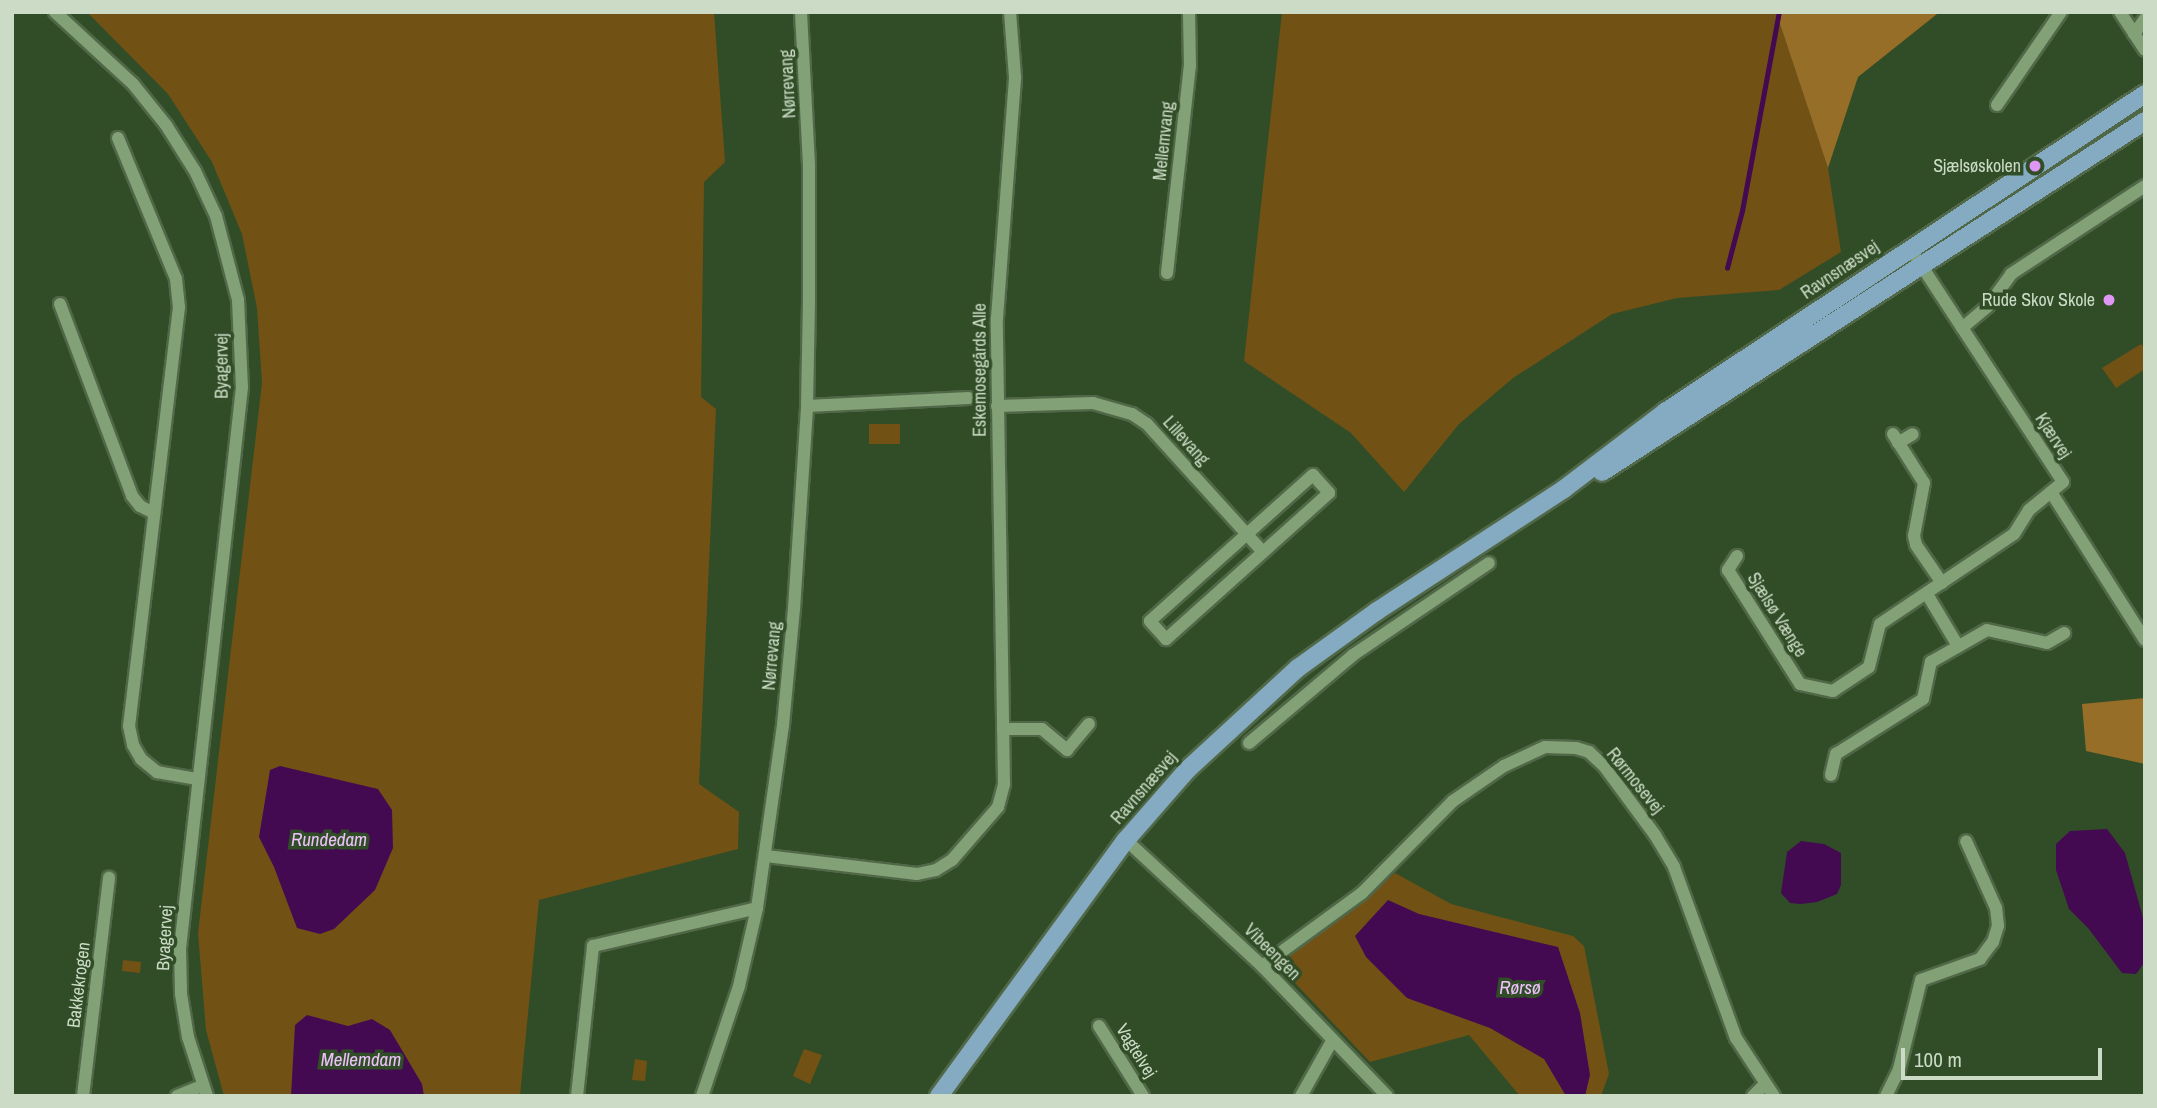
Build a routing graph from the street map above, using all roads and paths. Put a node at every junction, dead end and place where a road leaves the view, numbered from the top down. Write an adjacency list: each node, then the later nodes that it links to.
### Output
1 (55, 12): 42 (street, Byagervej)
2 (801, 12): 21 (street, Nørrevang)
3 (1010, 12): 22 (street, Eskemosegårds Alle)
4 (1189, 12): 17 (street, Mellemvang)
5 (2061, 12): 11 (street)
6 (2120, 12): 8 (street)
7 (2145, 19): 8 (street)
8 (2134, 34): 9 (street)
9 (2145, 50)
10 (2145, 94): 15 (main road, Ravnsnæsvej)
11 (1997, 105)
12 (2145, 121): 16 (main road, Ravnsnæsvej)
13 (118, 138): 26 (street)
14 (2145, 186): 19 (street)
15 (1910, 248): 16 (street, Kjærvej); 24 (main road, Ravnsnæsvej)
16 (1922, 267): 19 (street, Kjærvej); 24 (main road, Ravnsnæsvej)
17 (1167, 273)
18 (60, 304): 26 (street)
19 (1962, 328): 25 (street, Kjærvej)
20 (969, 398): 21 (street)
21 (807, 406): 45 (street, Nørrevang)
22 (997, 406): 27 (street, Lillevang); 39 (street, Eskemosegårds Alle)
23 (1913, 434): 32 (street)
24 (1564, 489): 31 (main road, Ravnsnæsvej)
25 (2051, 492): 32 (street, Sjælsø Vænge); 36 (street)
26 (154, 513): 42 (street)
27 (1247, 534): 28 (street, Lillevang); 28 (street); 28 (street)
28 (1264, 552)
29 (1737, 556): 34 (street, Sjælsø Vænge)
30 (1489, 563): 33 (street)
31 (1441, 568): 33 (street); 43 (main road, Ravnsnæsvej)
32 (1942, 583): 34 (street, Sjælsø Vænge)
33 (1455, 588): 40 (street)
34 (1927, 594): 37 (street)
35 (2064, 632): 37 (street)
36 (2145, 640)
37 (1958, 646): 41 (street)
38 (1089, 724): 39 (street)
39 (1003, 729): 45 (street, Eskemosegårds Alle)
40 (1249, 743)
41 (1831, 775)
42 (198, 779): 52 (street, Byagervej)
43 (1126, 840): 48 (street, Vibeengen); 57 (main road, Ravnsnæsvej)
44 (1966, 841): 63 (street)
45 (766, 856): 47 (street, Nørrevang)
46 (109, 878): 53 (street, Bakkekrogen)
47 (757, 908): 55 (street); 56 (street, Nørrevang)
48 (1262, 966): 50 (street, Vibeengen); 51 (street, Rørmosevej)
49 (1099, 1026): 58 (street, Vagtelvej)
50 (1332, 1041): 59 (street); 60 (street, Vibeengen)
51 (1765, 1085): 61 (street); 62 (street, Rørmosevej)
52 (204, 1091): 54 (street)
53 (83, 1096)
54 (177, 1096)
55 (577, 1096)
56 (702, 1096)
57 (939, 1096)
58 (1143, 1096)
59 (1301, 1096)
60 (1387, 1096)
61 (1753, 1096)
62 (1774, 1096)
63 (1886, 1096)

